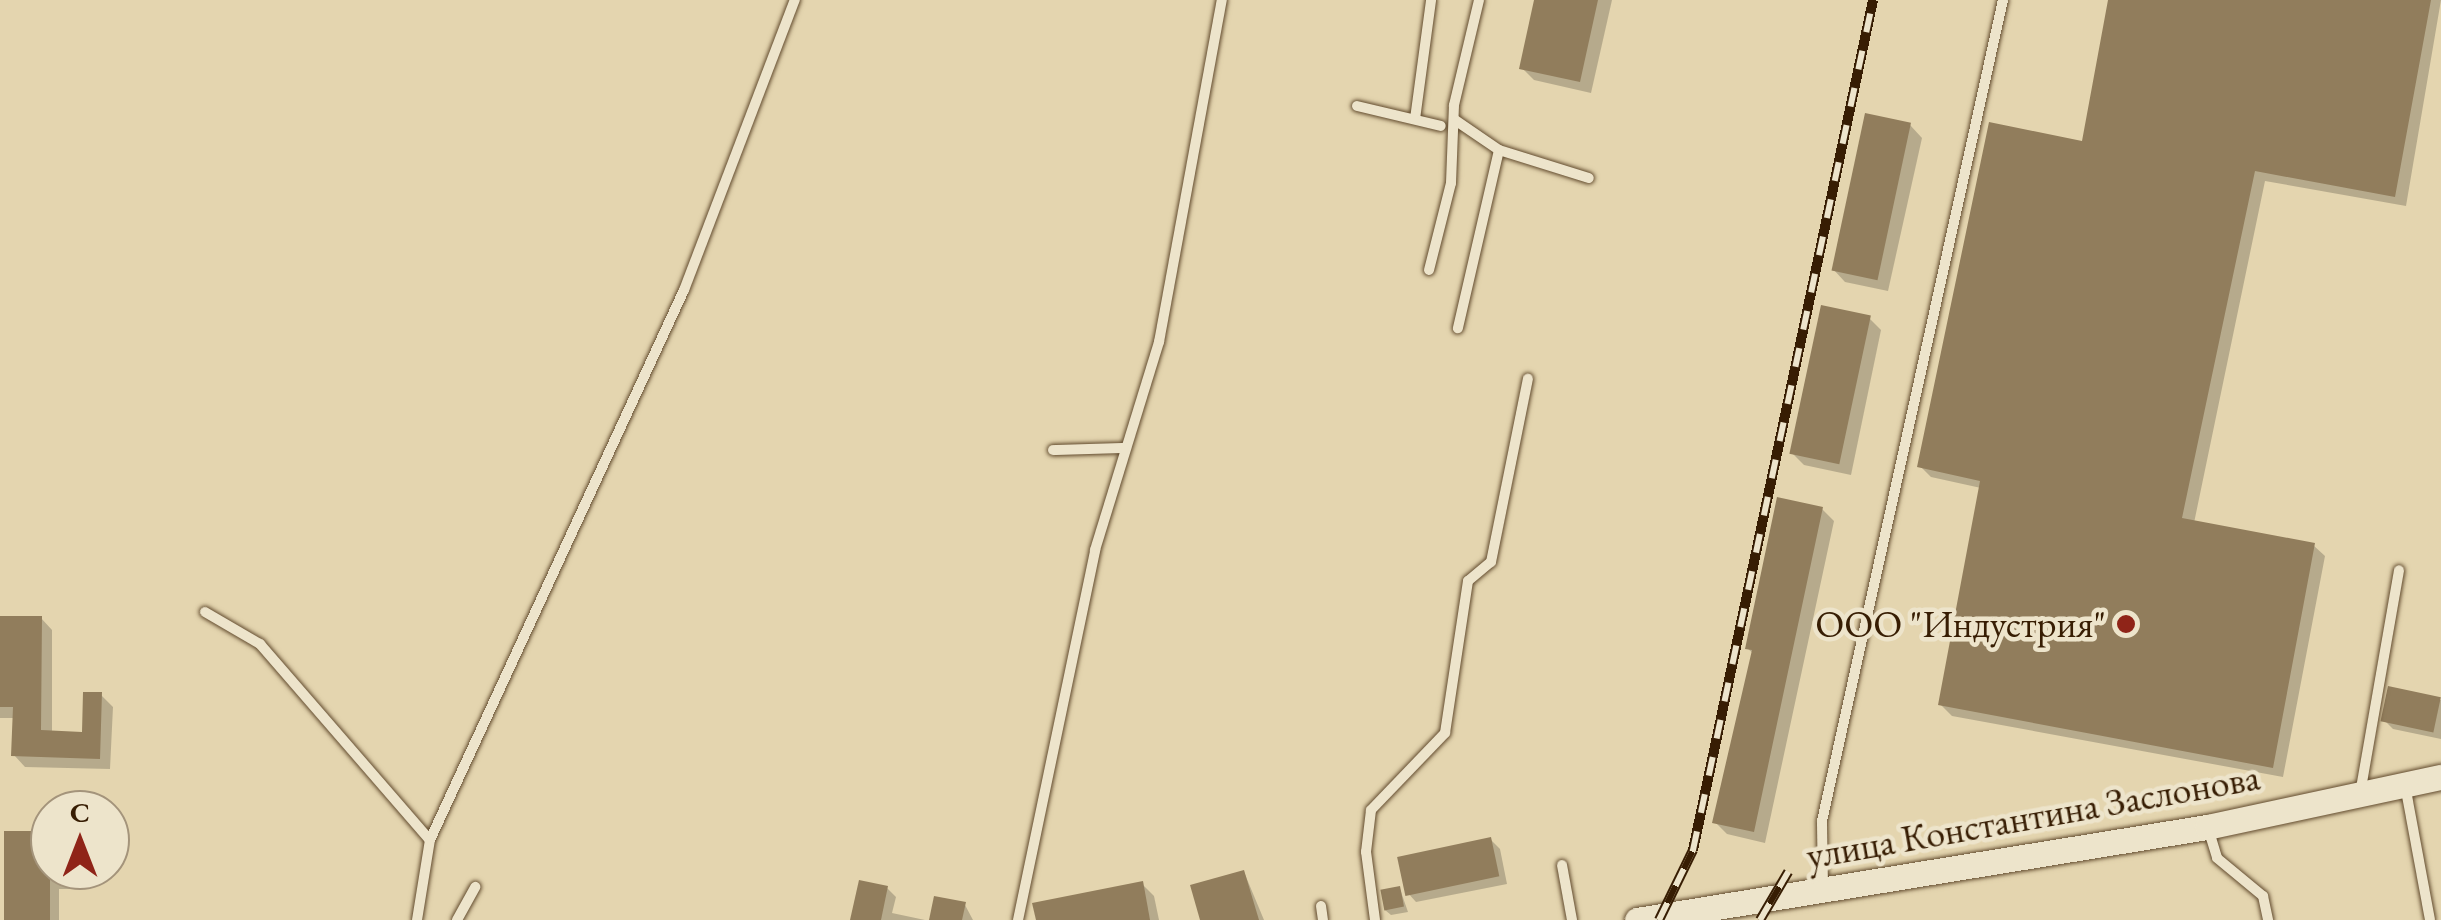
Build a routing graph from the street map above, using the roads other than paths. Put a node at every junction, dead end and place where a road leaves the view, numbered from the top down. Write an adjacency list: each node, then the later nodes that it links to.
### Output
1 (795, 0): 23 (lane)
2 (1222, 0): 15 (lane)
3 (1430, 0): 7 (lane)
4 (1479, 0): 8 (lane)
5 (2003, 0): 26 (lane)
6 (1357, 106): 7 (lane)
7 (1415, 120): 9 (lane)
8 (1454, 120): 10 (lane); 12 (lane)
9 (1441, 126)
10 (1499, 150): 11 (lane); 13 (lane)
11 (1589, 178)
12 (1429, 270)
13 (1458, 328)
14 (1528, 379): 32 (lane)
15 (1125, 448): 16 (lane); 30 (lane)
16 (1053, 450)
17 (2399, 570): 21 (lane)
18 (205, 612): 23 (lane)
19 (2441, 777): 20 (street, улица Константина Заслонова)
20 (2405, 786): 21 (street, улица Константина Заслонова); 36 (lane)
21 (2360, 796): 22 (street, улица Константина Заслонова)
22 (2208, 828): 26 (street, улица Константина Заслонова); 35 (lane)
23 (430, 840): 28 (lane)
24 (1562, 866): 33 (lane)
25 (475, 887): 29 (lane)
26 (1822, 889): 34 (street, улица Константина Заслонова)
27 (1321, 906): 31 (lane)
28 (417, 920)
29 (458, 920)
30 (1018, 920)
31 (1323, 920)
32 (1375, 920)
33 (1572, 920)
34 (1636, 920)
35 (2268, 920)
36 (2430, 920)

